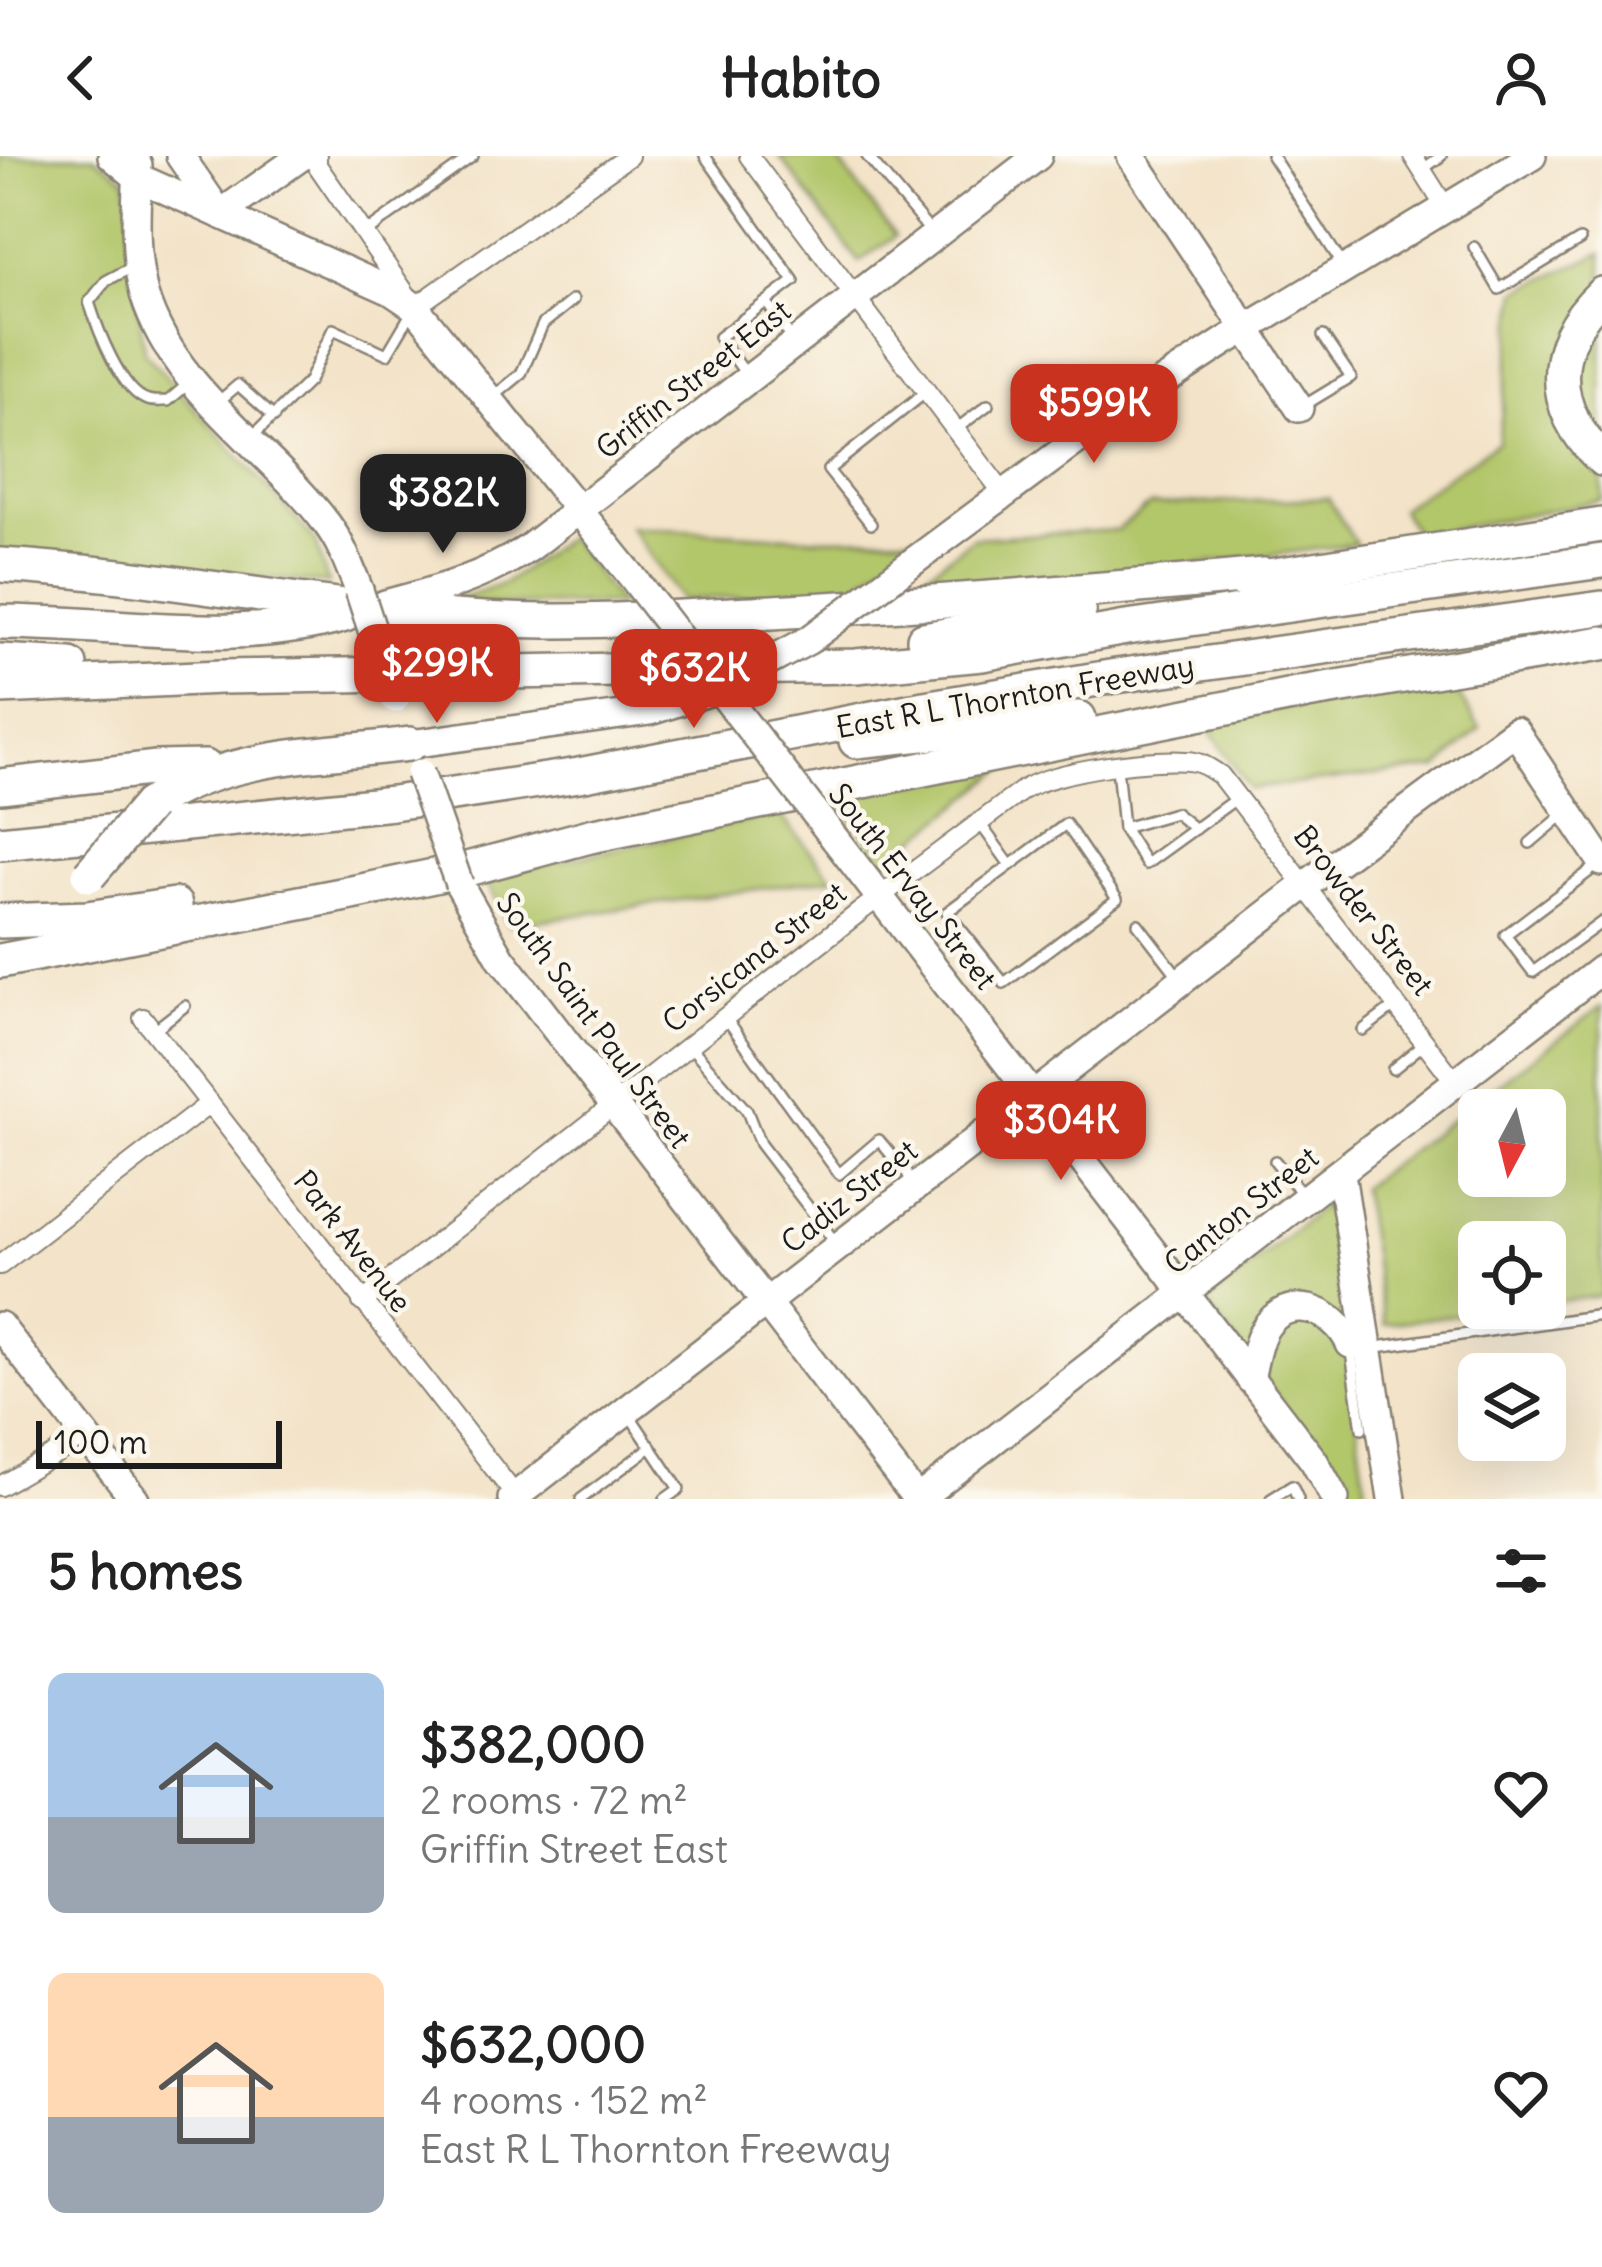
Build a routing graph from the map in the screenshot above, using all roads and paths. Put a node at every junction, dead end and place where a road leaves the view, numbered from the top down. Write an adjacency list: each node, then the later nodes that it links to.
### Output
1 (112, 156): 16 (main road, South Ervay Street)
2 (180, 156): 18 (main road)
3 (302, 156): 18 (main road)
4 (317, 156): 19 (street)
5 (473, 156): 19 (lane)
6 (629, 156): 29 (street)
7 (705, 156): 28 (lane)
8 (748, 156): 26 (street)
9 (867, 156): 20 (lane)
10 (1038, 156): 20 (main road, Griffin Street East)
11 (1131, 156): 30 (main road)
12 (1272, 156): 24 (lane)
13 (1442, 156): 15 (lane)
14 (1532, 156): 17 (main road)
15 (1417, 163): 17 (street)
16 (138, 167): 18 (main road, South Ervay Street); 23 (main road, South Saint Paul Street)
17 (1447, 210): 24 (main road)
18 (220, 214): 29 (main road, South Ervay Street)
19 (364, 234): 29 (street)
20 (934, 236): 26 (main road, Griffin Street East)
21 (1580, 240): 22 (lane)
22 (1474, 247)
23 (139, 264): 34 (main road, South Saint Paul Street); 34 (lane)
24 (1346, 270): 30 (main road)
25 (1602, 294): 43 (highway)
26 (853, 297): 32 (main road, Griffin Street East); 35 (street)
27 (573, 300): 36 (lane)
28 (766, 302): 32 (lane); 33 (lane)
29 (415, 307): 36 (main road, South Ervay Street); 40 (lane)
30 (1245, 330): 39 (main road); 44 (main road)
31 (1323, 337): 39 (lane)
32 (795, 342): 33 (main road, Griffin Street East)
33 (749, 379): 45 (main road, Griffin Street East)
34 (192, 380): 38 (main road, South Saint Paul Street)
35 (926, 392): 41 (street); 46 (lane)
36 (492, 398): 45 (main road, South Ervay Street)
37 (988, 405): 41 (lane)
38 (214, 406): 40 (lane); 42 (main road, South Saint Paul Street)
39 (1299, 409)
40 (274, 417): 42 (lane)
41 (955, 430): 44 (street)
42 (248, 439): 51 (main road, South Saint Paul Street)
43 (1602, 459)
44 (1003, 493): 59 (main road, bridge)
45 (580, 508): 51 (main road, Griffin Street East); 59 (main road, South Ervay Street, bridge)
46 (871, 524)
47 (1602, 525): 50 (highway)
48 (1602, 561): 56 (highway, East R L Thornton Freeway)
49 (4, 567): 50 (highway)
50 (1264, 575): 56 (highway)
51 (362, 600): 53 (highway); 61 (main road, South Saint Paul Street, bridge)
52 (1602, 608): 64 (highway, East R L Thornton Freeway)
53 (0, 622)
54 (1602, 643): 60 (highway)
55 (0, 661): 57 (highway)
56 (793, 670): 57 (highway, East R L Thornton Freeway)
57 (221, 676): 58 (highway, East R L Thornton Freeway)
58 (0, 687)
59 (718, 688): 61 (main road); 80 (main road, South Ervay Street, bridge)
60 (1307, 692): 64 (highway); 73 (highway)
61 (415, 759): 62 (highway); 98 (main road, South Saint Paul Street, bridge)
62 (243, 766): 66 (highway); 81 (highway, bridge)
63 (1117, 767): 65 (street, Corsicana Street); 70 (street, Corsicana Street); 71 (lane)
64 (579, 775): 69 (highway, East R L Thornton Freeway)
65 (1220, 776): 67 (street, Browder Street)
66 (0, 786)
67 (1237, 798): 72 (lane); 79 (street, Browder Street)
68 (1568, 810): 74 (lane); 77 (main road); 79 (main road, Cadiz Street)
69 (242, 821): 75 (highway, East R L Thornton Freeway); 76 (highway)
70 (980, 822): 78 (lane); 80 (street, Corsicana Street)
71 (1123, 828): 72 (lane); 72 (lane)
72 (1195, 829)
73 (590, 836): 81 (highway); 84 (highway)
74 (1530, 842)
75 (0, 843)
76 (0, 862)
77 (1602, 862): 82 (lane)
78 (1010, 866): 78 (lane)
79 (1303, 887): 86 (main road, Cadiz Street); 87 (street, Browder Street)
80 (881, 896): 89 (street, Corsicana Street); 96 (main road, South Ervay Street)
81 (0, 920)
82 (1602, 922)
83 (1138, 924): 86 (lane)
84 (0, 961)
85 (1602, 969): 95 (main road, Canton Street)
86 (1181, 981): 96 (main road, Cadiz Street)
87 (1396, 1005): 91 (lane); 92 (street, Browder Street)
88 (185, 1006): 90 (lane)
89 (726, 1018): 93 (street, Corsicana Street); 101 (lane)
90 (148, 1024): 97 (street, Park Avenue)
91 (1363, 1030)
92 (1425, 1043): 94 (lane); 95 (street, Browder Street)
93 (690, 1046): 98 (street, Corsicana Street); 103 (lane)
94 (1393, 1069)
95 (1456, 1083): 100 (main road, Canton Street)
96 (1034, 1094): 101 (main road, Cadiz Street); 105 (main road, South Ervay Street)
97 (208, 1104): 104 (street); 106 (street, Park Avenue)
98 (614, 1106): 106 (street, Corsicana Street); 107 (main road, South Saint Paul Street)
99 (1275, 1161): 102 (lane)
100 (1341, 1174): 102 (main road, Canton Street); 110 (main road)
101 (916, 1186): 103 (main road, Cadiz Street)
102 (1307, 1200): 105 (main road, Canton Street)
103 (838, 1247): 107 (main road, Cadiz Street)
104 (0, 1265)
105 (1184, 1296): 111 (main road, South Ervay Street); 121 (main road, Canton Street)
106 (362, 1301): 117 (street, Park Avenue)
107 (766, 1302): 112 (main road, Cadiz Street); 121 (main road, South Saint Paul Street)
108 (1602, 1315): 110 (lane)
109 (0, 1326): 114 (main road)
110 (1359, 1346): 111 (main road); 113 (lane); 125 (main road)
111 (1250, 1378): 124 (main road, South Ervay Street)
112 (627, 1412): 115 (lane); 117 (main road, Cadiz Street)
113 (1362, 1429)
114 (86, 1436): 116 (street); 118 (main road)
115 (651, 1447): 119 (lane); 120 (lane)
116 (0, 1486)
117 (515, 1498)
118 (135, 1499)
119 (581, 1499)
120 (665, 1499)
121 (917, 1499)
122 (1271, 1499): 123 (lane)
123 (1298, 1499)
124 (1335, 1499)
125 (1392, 1499)

